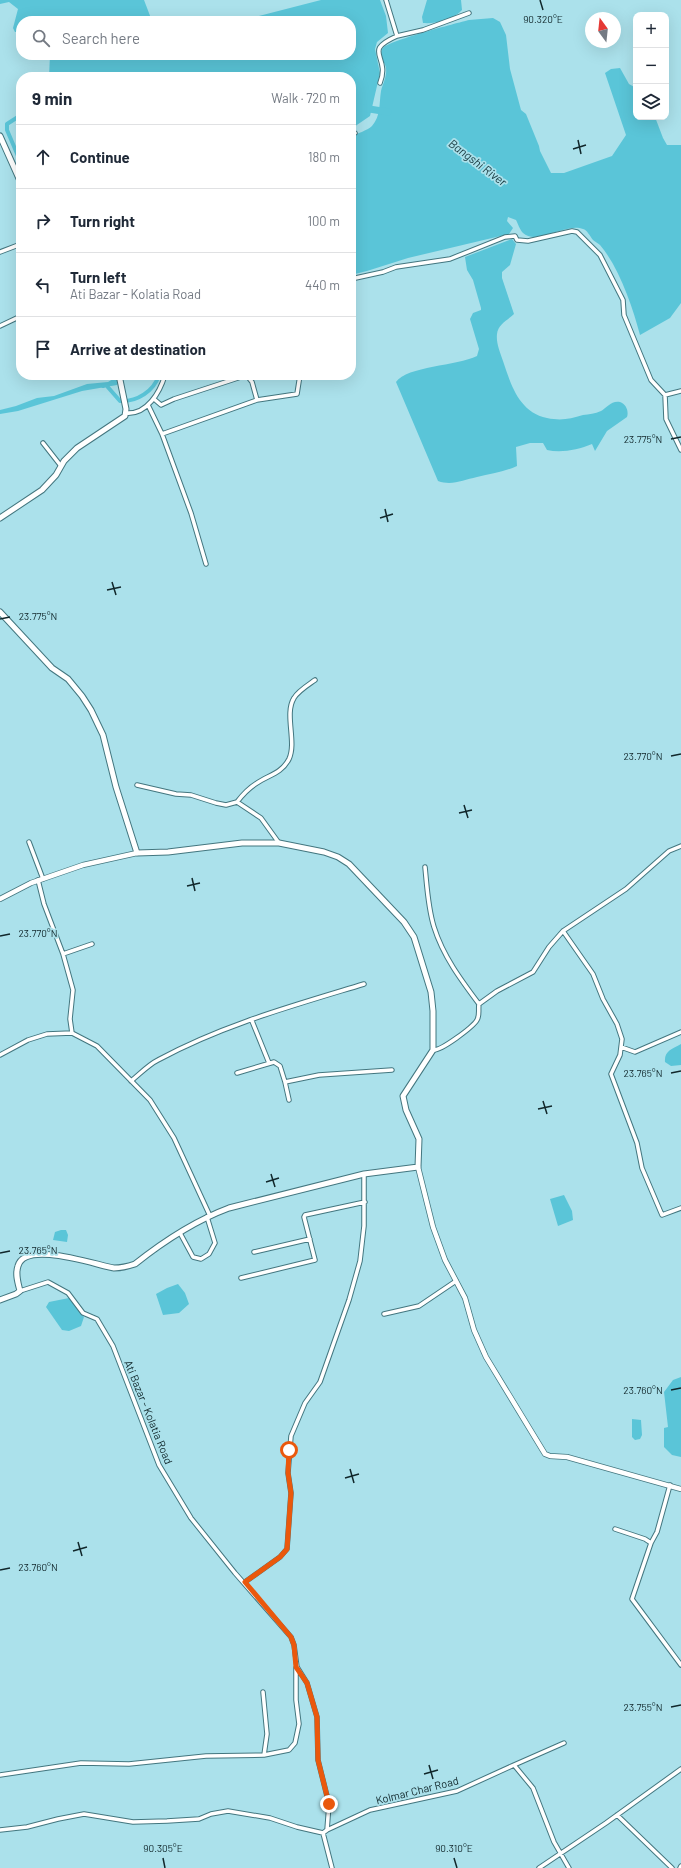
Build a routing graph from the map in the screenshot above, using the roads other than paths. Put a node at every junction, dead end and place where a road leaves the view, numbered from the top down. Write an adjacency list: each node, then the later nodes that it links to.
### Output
1 (386, 0): 3 (street)
2 (469, 13): 3 (street)
3 (397, 36): 4 (street)
4 (380, 83)
5 (0, 136): 6 (main road)
6 (16, 172)
7 (16, 246): 8 (street)
8 (0, 252)
9 (356, 278): 18 (street)
10 (16, 318): 11 (street)
11 (0, 326)
12 (120, 380): 22 (main road)
13 (163, 380): 19 (street)
14 (232, 380): 19 (street)
15 (250, 380): 20 (street)
16 (299, 380): 20 (street)
17 (681, 391): 18 (street)
18 (665, 395): 25 (street)
19 (154, 399): 21 (street)
20 (257, 400): 23 (street)
21 (148, 405): 22 (street); 23 (street)
22 (126, 411): 26 (main road)
23 (162, 434): 28 (street)
24 (42, 443): 26 (street)
25 (681, 450)
26 (61, 466): 27 (main road)
27 (0, 518)
28 (206, 564)
29 (0, 612): 36 (main road)
30 (315, 680): 32 (street)
31 (137, 785): 32 (street)
32 (238, 802): 34 (street)
33 (29, 842): 38 (street)
34 (279, 843): 36 (main road); 49 (main road)
35 (681, 846): 40 (street)
36 (137, 853): 38 (street)
37 (425, 867): 44 (street)
38 (41, 879): 39 (street); 42 (street)
39 (0, 899)
40 (563, 931): 44 (street); 48 (street)
41 (92, 944): 42 (street)
42 (63, 954): 47 (street)
43 (364, 984): 45 (street)
44 (479, 1004): 49 (street)
45 (252, 1021): 51 (street); 54 (street)
46 (681, 1032): 48 (street)
47 (72, 1033): 50 (street); 54 (street)
48 (621, 1047): 60 (street)
49 (434, 1050): 57 (main road)
50 (0, 1055)
51 (269, 1063): 53 (street); 55 (street)
52 (392, 1070): 55 (street)
53 (237, 1073)
54 (131, 1081): 61 (street)
55 (285, 1082): 56 (street)
56 (289, 1100)
57 (418, 1167): 58 (main road); 66 (street)
58 (367, 1174): 59 (street); 61 (main road)
59 (365, 1202): 63 (street); 74 (street)
60 (681, 1208)
61 (208, 1216): 62 (main road); 62 (street)
62 (180, 1232): 67 (main road)
63 (310, 1239): 64 (street); 65 (street)
64 (254, 1252)
65 (241, 1278)
66 (456, 1281): 69 (street); 70 (street)
67 (20, 1291): 68 (main road); 74 (street, Ati Bazar - Kolatia Road)
68 (0, 1300)
69 (384, 1314)
70 (670, 1485): 71 (street); 73 (street)
71 (681, 1489)
72 (615, 1529): 73 (street)
73 (651, 1543): 75 (street)
74 (245, 1582): 76 (street, Ati Bazar - Kolatia Road)
75 (681, 1665)
76 (296, 1667): 79 (street); 85 (street, Ati Bazar - Kolatia Road)
77 (263, 1692): 79 (street)
78 (564, 1743): 80 (street, Kolmar Char Road)
79 (264, 1755): 82 (street)
80 (514, 1765): 85 (street, Kolmar Char Road); 87 (street)
81 (681, 1769): 83 (street)
82 (0, 1775)
83 (617, 1815): 87 (street); 91 (street)
84 (0, 1830): 86 (street)
85 (327, 1830): 86 (street)
86 (323, 1833): 88 (street)
87 (561, 1855): 89 (street); 90 (street)
88 (332, 1868)
89 (539, 1868)
90 (569, 1868)
91 (672, 1868)

